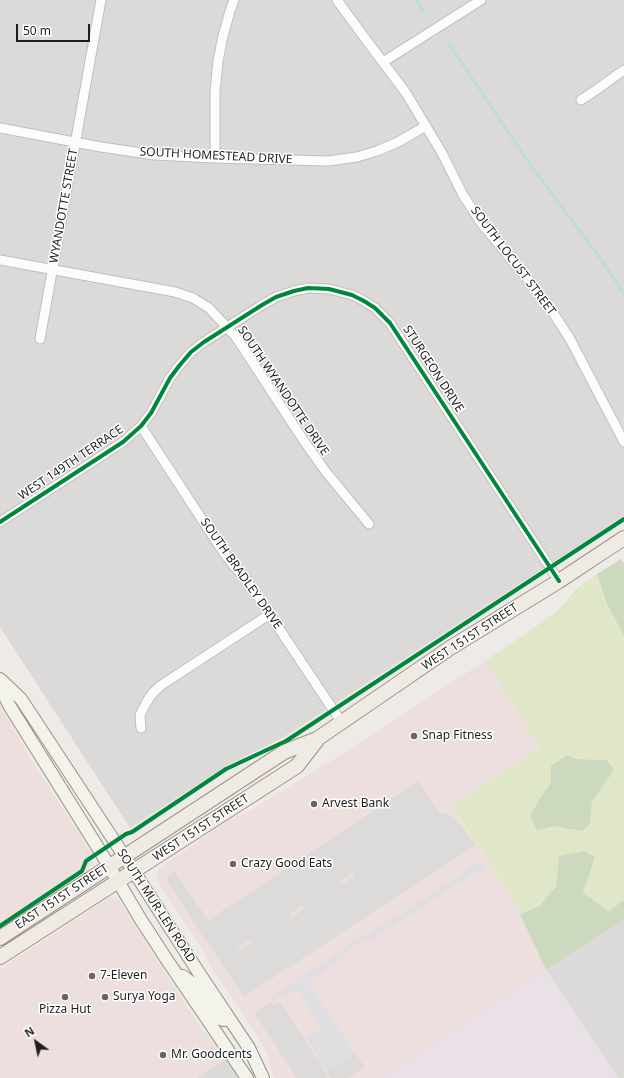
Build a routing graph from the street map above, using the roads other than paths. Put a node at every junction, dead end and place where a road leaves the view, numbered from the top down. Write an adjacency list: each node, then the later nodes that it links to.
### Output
1 (101, 0): 10 (street, WYANDOTTE STREET)
2 (234, 0): 11 (street)
3 (337, 0): 5 (street, SOUTH LOCUST STREET)
4 (481, 0): 5 (street)
5 (383, 62): 8 (street, SOUTH LOCUST STREET)
6 (624, 70): 7 (street)
7 (580, 100)
8 (426, 126): 11 (street, SOUTH HOMESTEAD DRIVE); 17 (street, SOUTH LOCUST STREET)
9 (0, 128): 10 (street, SOUTH HOMESTEAD DRIVE)
10 (75, 142): 11 (street, SOUTH HOMESTEAD DRIVE); 13 (street, WYANDOTTE STREET)
11 (215, 158)
12 (0, 260): 13 (street, SOUTH WYANDOTTE DRIVE)
13 (52, 270): 14 (street, SOUTH WYANDOTTE DRIVE); 15 (street, WYANDOTTE STREET)
14 (227, 327): 16 (street, WEST 149TH TERRACE); 19 (street, SOUTH WYANDOTTE DRIVE); 21 (street, STURGEON DRIVE)
15 (40, 339)
16 (141, 426): 18 (street, WEST 149TH TERRACE); 22 (street, SOUTH BRADLEY DRIVE)
17 (624, 442)
18 (0, 522)
19 (369, 524)
20 (624, 538): 21 (main road, WEST 151ST STREET)
21 (559, 581): 25 (main road, WEST 151ST STREET)
22 (270, 614): 25 (street, SOUTH BRADLEY DRIVE); 26 (street)
23 (0, 679): 28 (main road, SOUTH MUR-LEN ROAD)
24 (0, 686): 29 (main road, SOUTH MUR-LEN ROAD)
25 (342, 723): 27 (main road, WEST 151ST STREET)
26 (141, 728)
27 (317, 739): 28 (main road, WEST 151ST STREET); 30 (main road, WEST 151ST STREET)
28 (124, 857): 29 (main road, EAST 151ST STREET); 30 (main road, SOUTH MUR-LEN ROAD)
29 (109, 866): 31 (main road, SOUTH MUR-LEN ROAD); 32 (main road, EAST 151ST STREET)
30 (133, 871): 31 (main road, WEST 151ST STREET); 35 (main road, SOUTH MUR-LEN ROAD)
31 (117, 882): 33 (main road, EAST 151ST STREET); 34 (main road, SOUTH MUR-LEN ROAD)
32 (0, 938)
33 (0, 957)
34 (175, 972): 35 (main road); 36 (main road, SOUTH MUR-LEN ROAD)
35 (229, 1019): 37 (main road, SOUTH MUR-LEN ROAD)
36 (247, 1078)
37 (263, 1078)

